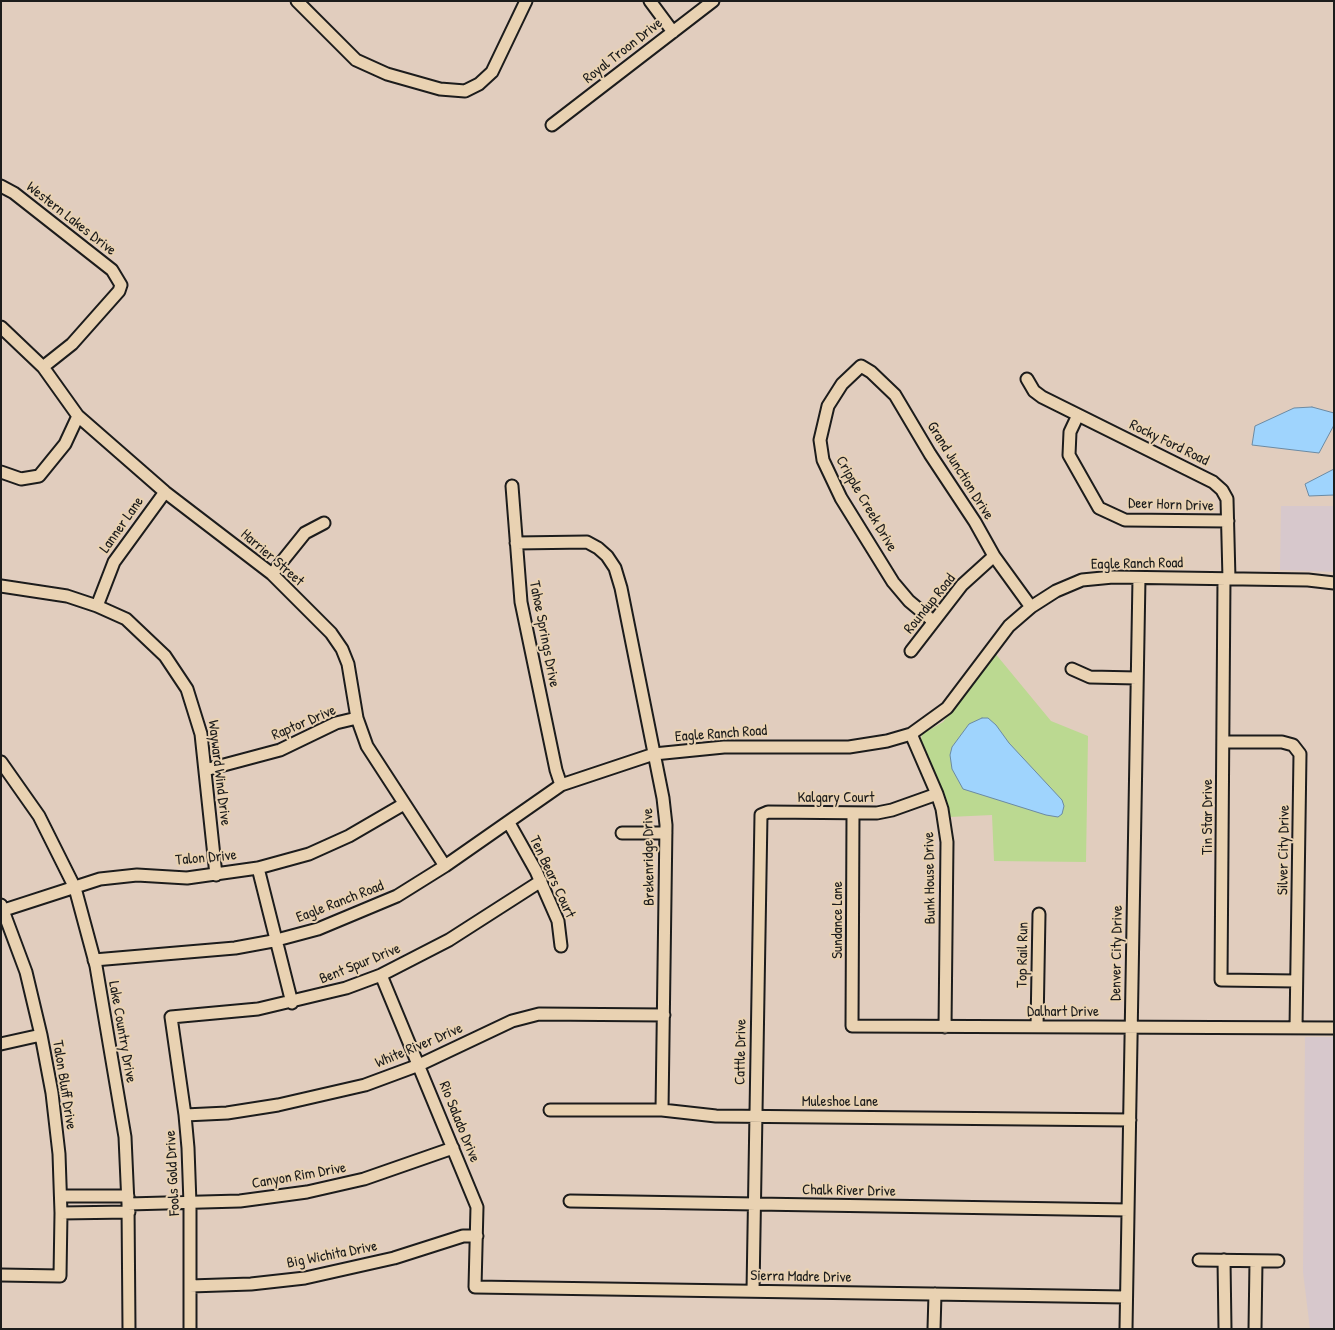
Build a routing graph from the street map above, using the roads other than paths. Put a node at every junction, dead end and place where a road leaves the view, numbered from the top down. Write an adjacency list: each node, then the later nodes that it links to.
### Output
1 (297, 1): 2 (street)
2 (526, 1)
3 (650, 1): 5 (street)
4 (713, 1): 5 (street, Royal Troon Drive)
5 (673, 32): 6 (street, Royal Troon Drive)
6 (552, 125)
7 (1, 186): 10 (street, Western Lakes Drive)
8 (1, 327): 10 (street, Harrier Street)
9 (862, 362): 20 (street, Grand Junction Drive); 28 (street, Cripple Creek Drive)
10 (43, 367): 13 (street, Harrier Street)
11 (1027, 379): 12 (street, Rocky Ford Road)
12 (1078, 415): 17 (street, Rocky Ford Road); 17 (street, Deer Horn Drive)
13 (78, 416): 14 (street); 16 (street, Harrier Street)
14 (1, 472)
15 (512, 486): 19 (street, Tahoe Springs Drive)
16 (165, 492): 21 (street, Harrier Street); 26 (street, Lanner Lane)
17 (1228, 521): 23 (street, Rocky Ford Road)
18 (324, 523): 21 (street)
19 (516, 543): 35 (street, Brekenridge Drive); 38 (street, Tahoe Springs Drive)
20 (994, 556): 27 (street, Grand Junction Drive); 28 (street, Roundup Road)
21 (272, 574): 32 (street, Harrier Street)
22 (1138, 578): 23 (street, Eagle Ranch Road); 27 (street, Eagle Ranch Road); 31 (street, Denver City Drive)
23 (1227, 579): 24 (street, Eagle Ranch Road); 34 (street, Tin Star Drive)
24 (1334, 583)
25 (1, 586): 26 (street, Wayward Wind Drive)
26 (97, 606): 37 (street, Wayward Wind Drive)
27 (1031, 607): 33 (street, Eagle Ranch Road)
28 (933, 622): 29 (street, Roundup Road)
29 (911, 651)
30 (1072, 669): 31 (street)
31 (1137, 678): 64 (street, Denver City Drive)
32 (356, 718): 37 (street, Raptor Drive); 40 (street, Harrier Street)
33 (911, 734): 35 (street, Eagle Ranch Road); 39 (street, Bunk House Drive)
34 (1223, 742): 57 (street, Silver City Drive); 57 (street, Tin Star Drive)
35 (654, 754): 38 (street, Eagle Ranch Road); 45 (street, Brekenridge Drive)
36 (1, 762): 50 (street, Lake Country Drive)
37 (205, 770): 48 (street, Wayward Wind Drive)
38 (561, 786): 43 (street, Eagle Ranch Road)
39 (937, 794): 42 (street, Kalgary Court); 62 (street, Bunk House Drive)
40 (404, 804): 46 (street, Harrier Street); 47 (street, Talon Drive)
41 (763, 814): 42 (street, Kalgary Court); 73 (street, Cattle Drive)
42 (853, 815): 61 (street, Sundance Lane)
43 (509, 823): 46 (street, Eagle Ranch Road); 49 (street, Ten Bears Court)
44 (622, 833): 45 (street)
45 (666, 833): 59 (street, Brekenridge Drive)
46 (445, 866): 53 (street, Eagle Ranch Road)
47 (258, 868): 48 (street, Talon Drive); 53 (street)
48 (216, 875): 50 (street, Talon Drive)
49 (541, 881): 54 (street, Ten Bears Court); 56 (street, Bent Spur Drive)
50 (75, 888): 51 (street, Talon Drive); 55 (street, Lake Country Drive)
51 (2, 909): 67 (street, Talon Bluff Drive)
52 (1039, 914): 63 (street, Top Rail Run)
53 (276, 940): 55 (street, Eagle Ranch Road); 58 (street)
54 (561, 946)
55 (94, 960): 78 (street, Lake Country Drive)
56 (381, 975): 58 (street, Bent Spur Drive); 69 (street, Rio Salado Drive)
57 (1296, 981): 65 (street, Silver City Drive)
58 (292, 1003): 60 (street, Bent Spur Drive)
59 (664, 1015): 69 (street, White River Drive); 71 (street, Brekenridge Drive)
60 (171, 1017): 72 (street, Fools Gold Drive)
61 (852, 1026): 62 (street, Dalhart Drive)
62 (945, 1027): 63 (street, Dalhart Drive)
63 (1037, 1027): 64 (street, Dalhart Drive)
64 (1131, 1027): 65 (street, Dalhart Drive); 74 (street, Denver City Drive)
65 (1296, 1028): 66 (street, Dalhart Drive)
66 (1334, 1028)
67 (41, 1035): 68 (street); 76 (street, Talon Bluff Drive)
68 (1, 1044)
69 (419, 1065): 72 (street, White River Drive); 75 (street, Rio Salado Drive)
70 (550, 1110): 71 (street, Muleshoe Lane)
71 (662, 1110): 73 (street, Muleshoe Lane)
72 (185, 1115): 79 (street, Fools Gold Drive)
73 (755, 1117): 74 (street, Muleshoe Lane); 80 (street, Cattle Drive)
74 (1130, 1120): 81 (street, Denver City Drive)
75 (453, 1148): 79 (street, Canyon Rim Drive); 83 (street, Rio Salado Drive)
76 (61, 1196): 78 (street); 82 (street, Talon Bluff Drive)
77 (570, 1201): 80 (street, Chalk River Drive)
78 (128, 1204): 79 (street, Canyon Rim Drive); 82 (street); 94 (street, Lake Country Drive)
79 (190, 1204): 89 (street, Fools Gold Drive)
80 (754, 1204): 81 (street, Chalk River Drive); 91 (street, Cattle Drive)
81 (1128, 1210): 93 (street, Denver City Drive)
82 (62, 1213): 88 (street, Talon Bluff Drive)
83 (477, 1236): 89 (street, Big Wichita Drive); 90 (street, Rio Salado Drive)
84 (1198, 1260): 85 (street)
85 (1224, 1260): 86 (street); 98 (street)
86 (1256, 1260): 87 (street); 99 (street)
87 (1278, 1261)
88 (1, 1275)
89 (190, 1286): 95 (street, Fools Gold Drive)
90 (475, 1287): 91 (street, Sierra Madre Drive)
91 (753, 1291): 92 (street, Sierra Madre Drive)
92 (935, 1294): 93 (street, Sierra Madre Drive); 96 (street)
93 (1126, 1297): 97 (street, Denver City Drive)
94 (129, 1329)
95 (190, 1329)
96 (934, 1329)
97 (1126, 1329)
98 (1225, 1329)
99 (1255, 1329)

